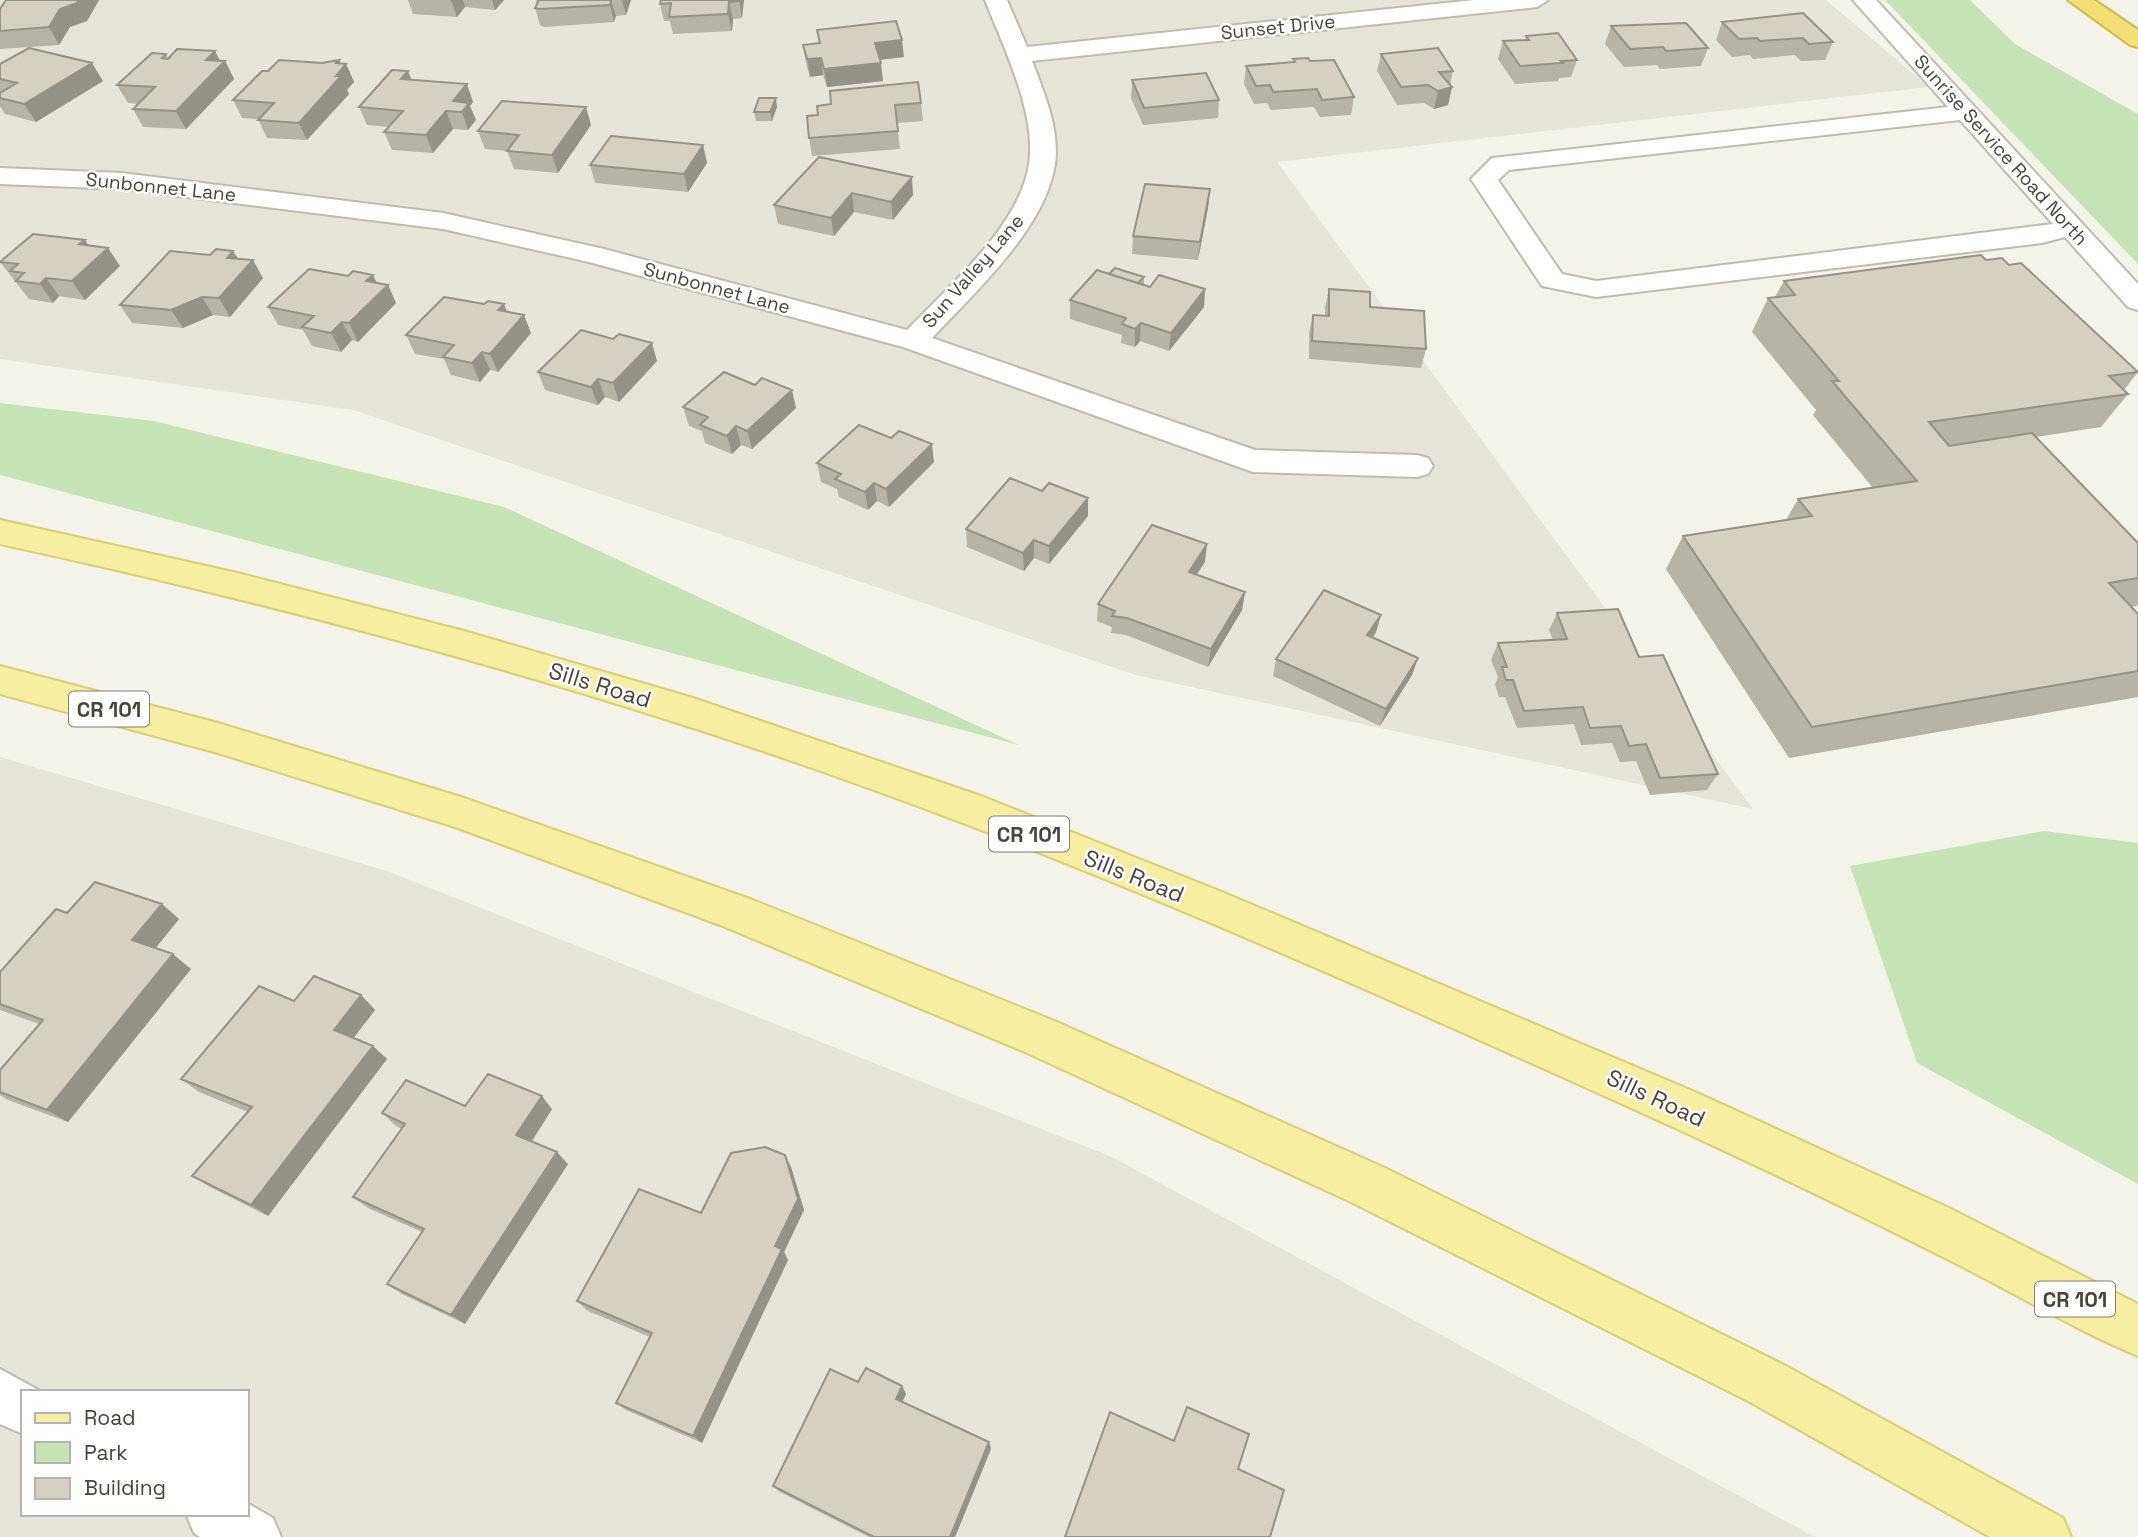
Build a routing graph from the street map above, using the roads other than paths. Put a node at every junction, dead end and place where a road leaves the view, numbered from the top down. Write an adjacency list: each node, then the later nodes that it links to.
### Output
1 (996, 0): 6 (street, Sun Valley Lane)
2 (1537, 0): 6 (street, Sunset Drive)
3 (1864, 0): 7 (street, Sunrise Service Road North)
4 (2079, 0): 5 (highway)
5 (2138, 40)
6 (1018, 55): 11 (street, Sun Valley Lane)
7 (1967, 111): 9 (street, Sunrise Service Road North); 9 (street)
8 (0, 176): 11 (street, Sunbonnet Lane)
9 (2070, 228): 10 (street, Sunrise Service Road North)
10 (2138, 301)
11 (913, 341): 12 (street, Sunbonnet Lane)
12 (1418, 466)
13 (0, 532): 15 (main road, Sills Road / CR 101)
14 (0, 680): 20 (main road, CR 101)
15 (2138, 1331)
16 (0, 1395): 17 (street)
17 (21, 1407)
18 (217, 1516): 19 (street)
19 (254, 1537)
20 (2044, 1537)

